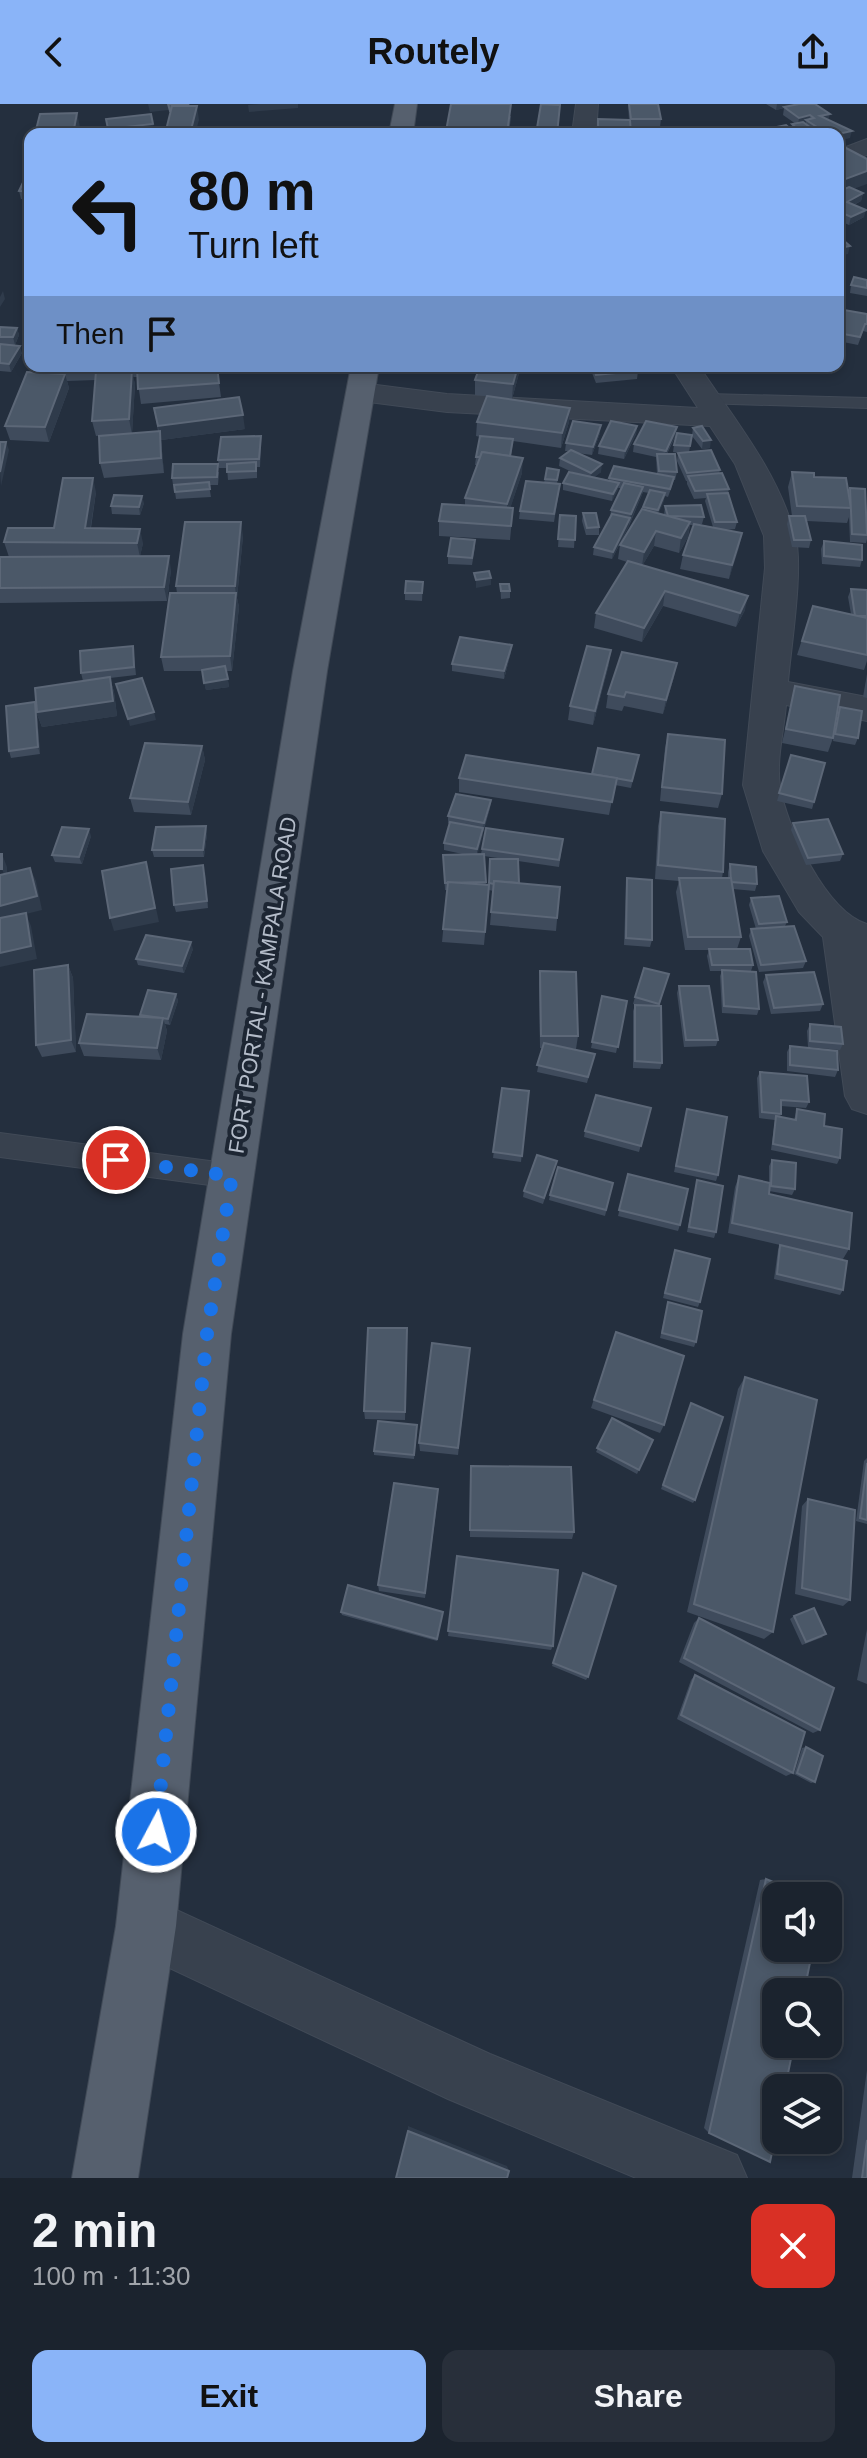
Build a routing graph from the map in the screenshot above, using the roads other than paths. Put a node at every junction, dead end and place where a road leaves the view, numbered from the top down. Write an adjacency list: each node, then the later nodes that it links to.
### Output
1 (406, 104): 3 (main road)
2 (587, 104): 4 (street)
3 (402, 128)
4 (585, 128)
5 (867, 146): 6 (street)
6 (844, 156)
7 (689, 372): 10 (street)
8 (363, 379): 10 (street); 16 (main road, FORT PORTAL - KAMPALA ROAD)
9 (867, 403): 10 (lane)
10 (715, 408): 11 (street)
11 (770, 690): 12 (street); 13 (street)
12 (867, 709)
13 (854, 936): 14 (street)
14 (867, 1096)
15 (0, 1145): 16 (lane)
16 (232, 1176): 17 (main road, FORT PORTAL - KAMPALA ROAD)
17 (146, 1926): 18 (main road, FORT PORTAL - KAMPALA ROAD); 19 (street)
18 (105, 2178)
19 (714, 2178)

